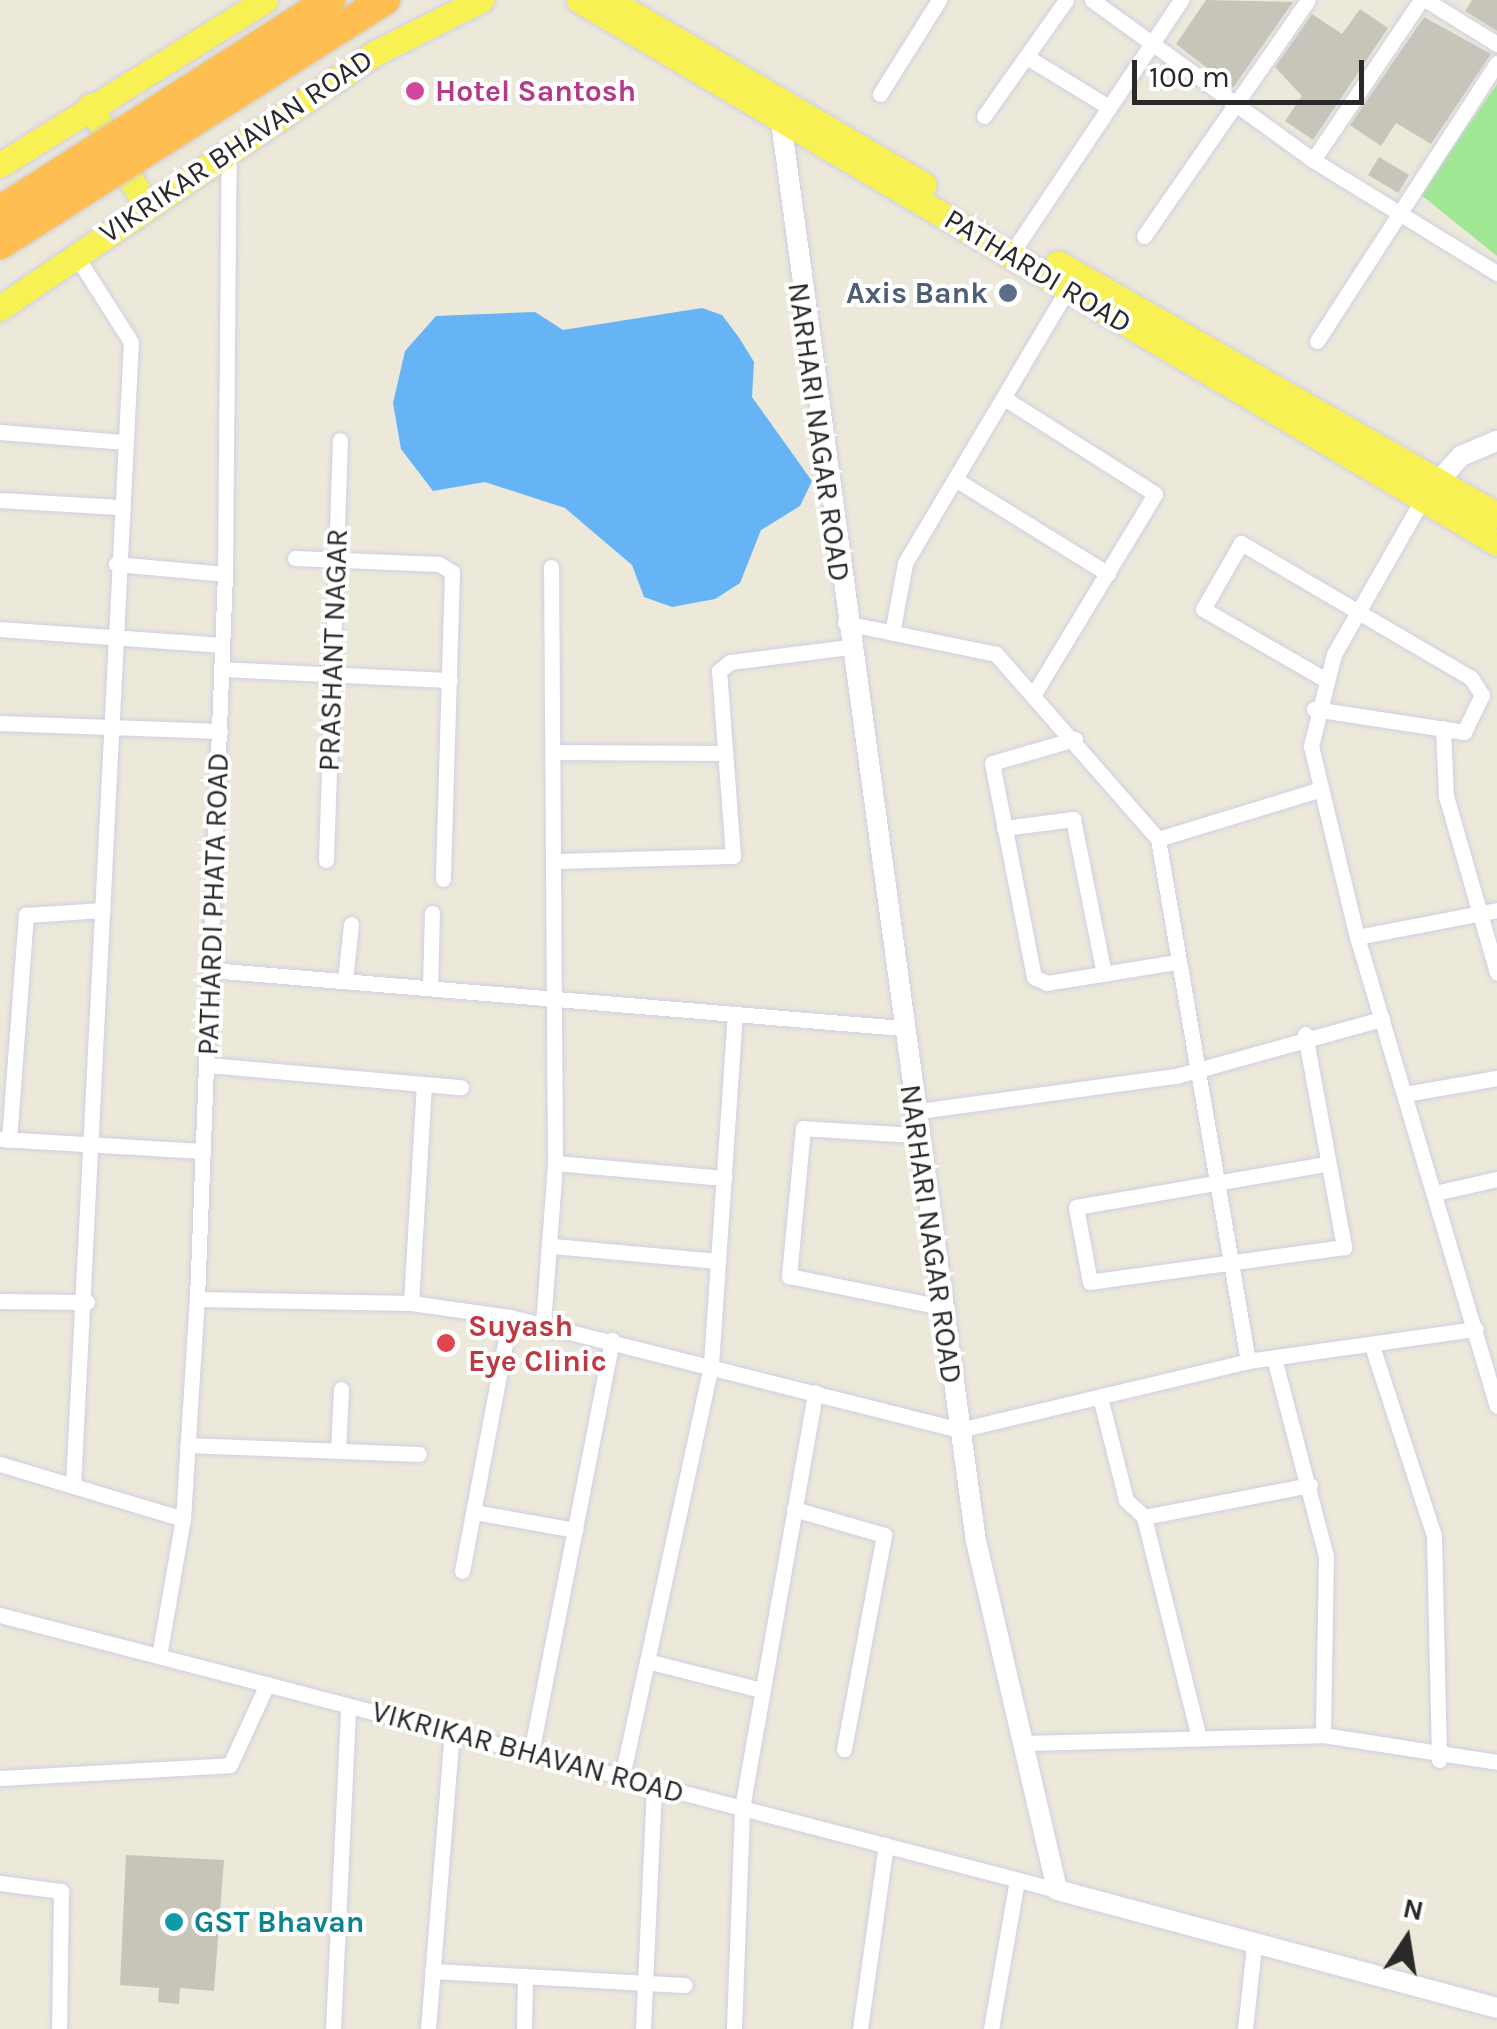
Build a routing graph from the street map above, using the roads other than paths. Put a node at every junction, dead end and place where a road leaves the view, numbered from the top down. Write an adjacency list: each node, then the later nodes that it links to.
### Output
1 (265, 0): 18 (main road)
2 (330, 0): 27 (highway, bridge)
3 (386, 0): 30 (highway, bridge)
4 (481, 0): 23 (main road, VIKRIKAR BHAVAN ROAD)
5 (579, 0): 21 (main road)
6 (939, 0): 17 (street)
7 (1066, 0): 15 (street)
8 (1092, 0): 14 (street)
9 (1180, 0): 14 (street)
10 (1308, 0): 20 (street)
11 (1424, 0): 13 (street); 24 (street)
12 (612, 1): 21 (main road)
13 (1497, 44)
14 (1151, 45): 19 (street); 20 (street)
15 (1028, 56): 19 (street); 22 (street)
16 (1497, 63): 28 (street)
17 (880, 94)
18 (90, 106): 25 (main road); 26 (main road)
19 (1107, 106): 31 (street)
20 (1233, 106): 24 (street); 29 (street)
21 (778, 111): 31 (main road); 55 (street, NARHARI NAGAR ROAD)
22 (984, 116)
23 (229, 149): 26 (main road, VIKRIKAR BHAVAN ROAD); 52 (street, PATHARDI PHATA ROAD)
24 (1313, 160): 28 (street)
25 (0, 166)
26 (145, 204): 32 (main road, VIKRIKAR BHAVAN ROAD)
27 (0, 211)
28 (1398, 211): 33 (street); 36 (street)
29 (1144, 236)
30 (0, 244)
31 (1015, 248): 34 (main road, PATHARDI ROAD); 43 (main road)
32 (75, 254): 35 (main road, VIKRIKAR BHAVAN ROAD); 41 (street)
33 (1497, 273)
34 (1068, 288): 37 (street); 43 (main road, PATHARDI ROAD)
35 (0, 308)
36 (1317, 341)
37 (1004, 398): 42 (street); 53 (street)
38 (0, 432): 41 (street)
39 (340, 440): 49 (street, PRASHANT NAGAR)
40 (1497, 441): 43 (street)
41 (123, 442): 45 (street)
42 (955, 480): 53 (street); 57 (street)
43 (1430, 490): 46 (main road); 47 (main road, PATHARDI ROAD); 54 (street)
44 (0, 500): 45 (street)
45 (119, 506): 50 (street)
46 (1497, 516)
47 (1497, 542)
48 (295, 558): 49 (street)
49 (336, 559): 62 (street, PRASHANT NAGAR); 63 (street)
50 (116, 564): 52 (street); 58 (street)
51 (551, 567): 72 (street)
52 (225, 574): 59 (street, PATHARDI PHATA ROAD)
53 (1108, 574): 65 (street)
54 (1358, 610): 64 (street); 64 (street); 68 (street)
55 (846, 623): 57 (street); 60 (street, NARHARI NAGAR ROAD)
56 (0, 628): 58 (street)
57 (893, 628): 65 (street)
58 (114, 637): 59 (street); 69 (street)
59 (221, 645): 61 (street, PATHARDI PHATA ROAD)
60 (849, 647): 73 (street); 95 (street, NARHARI NAGAR ROAD)
61 (221, 669): 62 (street); 70 (street, PATHARDI PHATA ROAD)
62 (332, 674): 63 (street); 77 (street, PRASHANT NAGAR)
63 (450, 680): 79 (street)
64 (1324, 680): 66 (street)
65 (1035, 692): 71 (street)
66 (1314, 709): 68 (street); 74 (street)
67 (0, 723): 69 (street)
68 (1443, 728): 83 (street)
69 (113, 731): 70 (street); 80 (street)
70 (220, 731): 87 (street, PATHARDI PHATA ROAD)
71 (1075, 739): 75 (street); 76 (street)
72 (553, 752): 73 (street); 78 (street)
73 (722, 753): 78 (street)
74 (1318, 790): 76 (street); 85 (street)
75 (1004, 828): 89 (street); 89 (street)
76 (1158, 839): 86 (street)
77 (326, 860)
78 (555, 860): 92 (street)
79 (442, 879)
80 (102, 910): 105 (street); 106 (street)
81 (1497, 910): 83 (street)
82 (432, 912): 91 (street)
83 (1480, 915): 85 (street); 88 (street)
84 (351, 924): 90 (street)
85 (1357, 936): 94 (street)
86 (1177, 962): 89 (street); 98 (street)
87 (211, 970): 90 (street); 97 (street, PATHARDI PHATA ROAD)
88 (1497, 973)
89 (1104, 974)
90 (345, 981): 91 (street)
91 (430, 988): 92 (street)
92 (555, 999): 93 (street); 108 (street)
93 (735, 1014): 95 (street); 110 (street)
94 (1382, 1019): 96 (street); 102 (street)
95 (902, 1028): 103 (street, NARHARI NAGAR ROAD)
96 (1305, 1034): 98 (street); 109 (street)
97 (207, 1065): 100 (street); 107 (street, PATHARDI PHATA ROAD)
98 (1203, 1065): 103 (street); 112 (street)
99 (1497, 1078): 102 (street)
100 (424, 1084): 101 (street); 120 (street)
101 (461, 1087)
102 (1405, 1094): 113 (street)
103 (912, 1112): 104 (street, NARHARI NAGAR ROAD)
104 (916, 1136): 121 (street, NARHARI NAGAR ROAD); 121 (street)
105 (5, 1140): 106 (street)
106 (93, 1145): 107 (street); 119 (street)
107 (204, 1151): 117 (street, PATHARDI PHATA ROAD)
108 (555, 1163): 110 (street); 114 (street)
109 (1326, 1164): 112 (street); 116 (street)
110 (724, 1178): 115 (street)
111 (1497, 1179): 113 (street)
112 (1222, 1187): 116 (street); 116 (street)
113 (1435, 1194): 124 (street)
114 (552, 1246): 115 (street); 123 (street)
115 (718, 1261): 129 (street)
116 (1231, 1266): 128 (street)
117 (197, 1299): 120 (street); 135 (street, PATHARDI PHATA ROAD)
118 (0, 1301): 119 (street)
119 (87, 1302): 140 (street)
120 (411, 1303): 122 (street)
121 (941, 1308): 134 (street, NARHARI NAGAR ROAD)
122 (510, 1317): 123 (street); 142 (street)
123 (544, 1324): 125 (street)
124 (1476, 1329): 126 (street); 133 (street)
125 (612, 1340): 129 (street); 145 (street)
126 (1372, 1346): 127 (street); 159 (street)
127 (1274, 1358): 128 (street); 139 (street)
128 (1248, 1361): 132 (street)
129 (711, 1364): 131 (street); 149 (street)
130 (341, 1389): 136 (street)
131 (815, 1392): 134 (street); 141 (street)
132 (1100, 1397): 134 (street); 143 (street)
133 (1497, 1406)
134 (959, 1430): 156 (street, NARHARI NAGAR ROAD)
135 (187, 1446): 136 (street); 144 (street, PATHARDI PHATA ROAD)
136 (338, 1451): 137 (street)
137 (418, 1454)
138 (0, 1464): 140 (street)
139 (1310, 1485): 143 (street); 154 (street)
140 (73, 1486): 144 (street)
141 (794, 1509): 151 (street); 157 (street)
142 (474, 1512): 145 (street); 146 (street)
143 (1144, 1517): 155 (street)
144 (182, 1519): 148 (street, PATHARDI PHATA ROAD)
145 (575, 1530): 158 (street)
146 (462, 1571)
147 (0, 1615): 148 (street, VIKRIKAR BHAVAN ROAD)
148 (159, 1656): 150 (street, VIKRIKAR BHAVAN ROAD)
149 (647, 1661): 151 (street); 161 (street)
150 (267, 1684): 152 (street, VIKRIKAR BHAVAN ROAD); 162 (street)
151 (762, 1690): 164 (street)
152 (348, 1706): 153 (street, VIKRIKAR BHAVAN ROAD); 176 (street)
153 (452, 1732): 158 (street, VIKRIKAR BHAVAN ROAD); 170 (street)
154 (1323, 1735): 155 (street); 159 (street)
155 (1199, 1738): 156 (street)
156 (1025, 1743): 168 (street, NARHARI NAGAR ROAD)
157 (844, 1750)
158 (531, 1753): 161 (street, VIKRIKAR BHAVAN ROAD)
159 (1439, 1760): 160 (street)
160 (1497, 1762)
161 (622, 1777): 163 (street, VIKRIKAR BHAVAN ROAD)
162 (0, 1778)
163 (654, 1785): 164 (street, VIKRIKAR BHAVAN ROAD); 172 (street)
164 (742, 1808): 165 (street, VIKRIKAR BHAVAN ROAD); 180 (street)
165 (886, 1846): 166 (street, VIKRIKAR BHAVAN ROAD); 181 (street)
166 (1018, 1880): 168 (street, VIKRIKAR BHAVAN ROAD); 182 (street)
167 (0, 1883): 175 (street)
168 (1057, 1890): 169 (street)
169 (1254, 1946): 174 (street); 183 (street)
170 (432, 1970): 171 (street); 177 (street)
171 (525, 1976): 172 (street); 178 (street)
172 (645, 1982): 173 (street); 179 (street)
173 (684, 1985)
174 (1497, 2008)
175 (59, 2029)
176 (333, 2029)
177 (428, 2029)
178 (524, 2029)
179 (644, 2029)
180 (734, 2029)
181 (860, 2029)
182 (991, 2029)
183 (1244, 2029)

